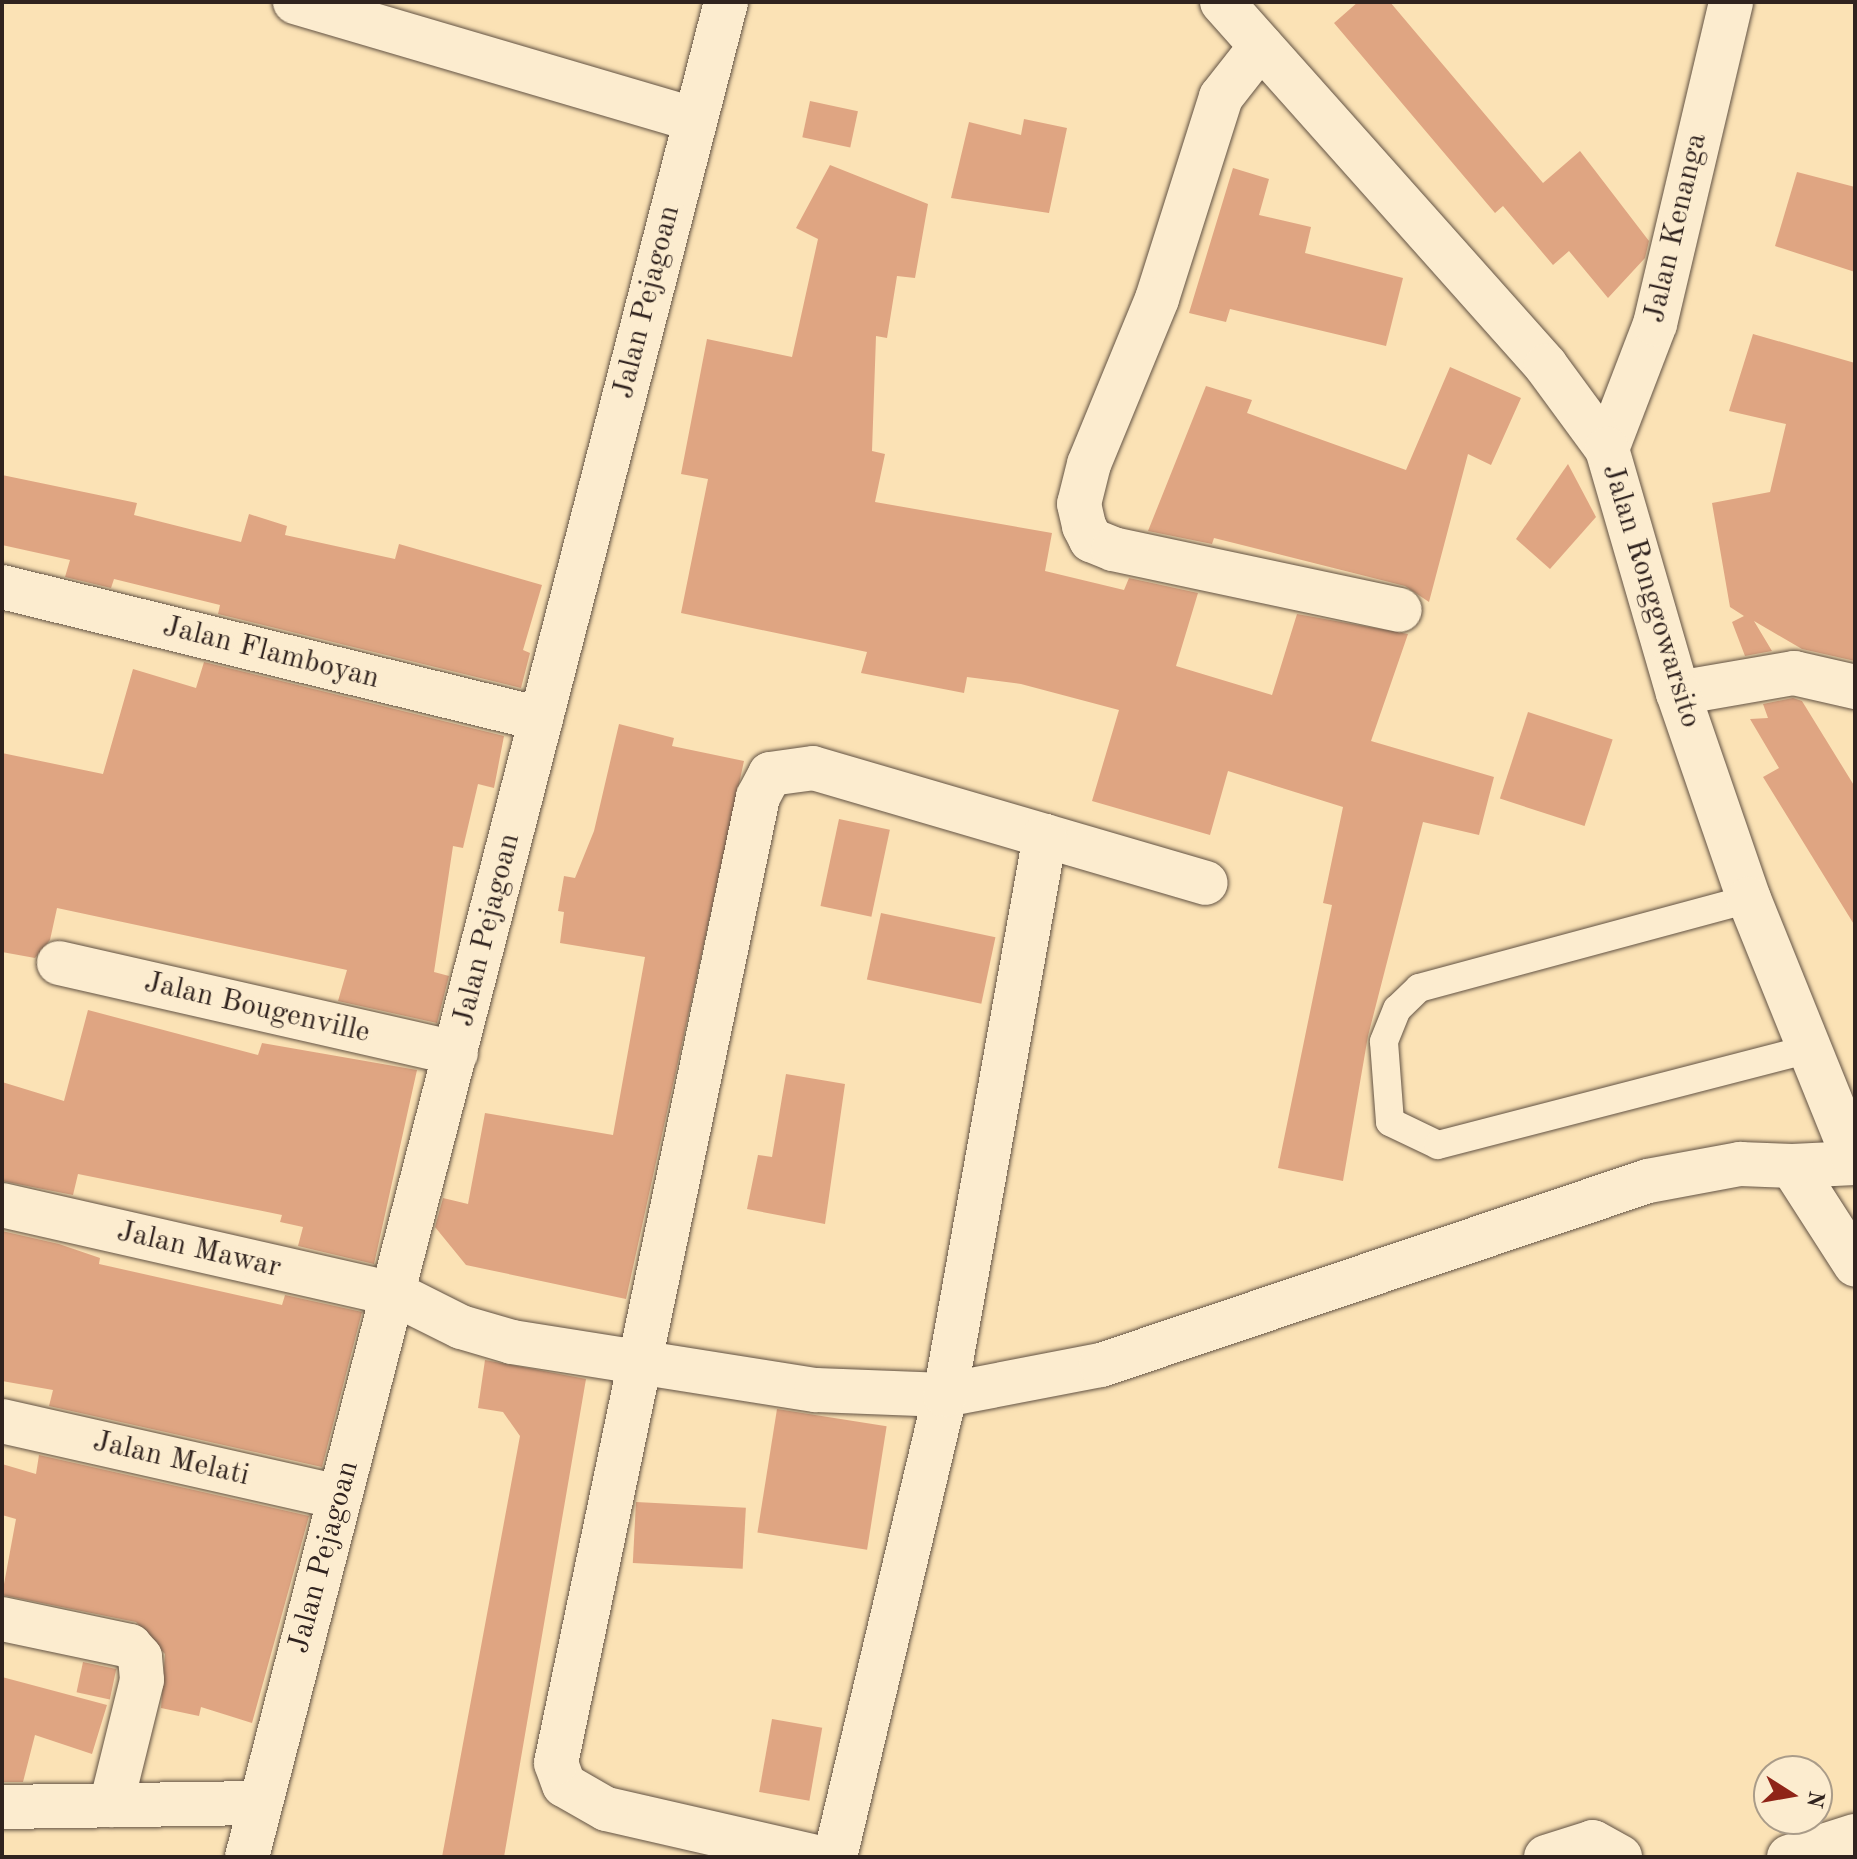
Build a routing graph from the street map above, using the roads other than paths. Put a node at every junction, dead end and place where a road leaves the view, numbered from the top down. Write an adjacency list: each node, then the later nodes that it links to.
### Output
1 (295, 2): 6 (street)
2 (726, 2): 6 (street, Jalan Pejagoan)
3 (1222, 2): 5 (street, Jalan Ronggowarsito)
4 (1731, 2): 7 (street, Jalan Kenanga)
5 (1261, 46): 7 (street, Jalan Ronggowarsito); 9 (street)
6 (693, 119): 12 (street, Jalan Pejagoan)
7 (1607, 449): 11 (street, Jalan Ronggowarsito)
8 (2, 587): 12 (street, Jalan Flamboyan)
9 (1400, 610)
10 (1855, 687): 11 (street)
11 (1678, 693): 15 (street, Jalan Ronggowarsito)
12 (541, 719): 18 (street, Jalan Pejagoan)
13 (1045, 836): 14 (street); 24 (street); 25 (street)
14 (1205, 883)
15 (1749, 899): 17 (street, Jalan Ronggowarsito); 17 (lane)
16 (59, 963): 18 (street, Jalan Bougenville)
17 (1810, 1049): 19 (street, Jalan Ronggowarsito)
18 (456, 1053): 23 (street, Jalan Pejagoan)
19 (1855, 1162): 20 (street, Jalan Mawar)
20 (1792, 1166): 22 (street); 25 (street, Jalan Mawar)
21 (2, 1205): 23 (street, Jalan Mawar)
22 (1855, 1264)
23 (395, 1294): 24 (street, Jalan Mawar); 27 (street, Jalan Pejagoan)
24 (637, 1365): 25 (street, Jalan Mawar); 34 (street)
25 (945, 1395): 35 (street)
26 (2, 1421): 27 (street, Jalan Melati)
27 (339, 1497): 29 (street, Jalan Pejagoan)
28 (2, 1619): 30 (street)
29 (259, 1803): 30 (street); 33 (street, Jalan Pejagoan)
30 (111, 1805): 31 (street)
31 (2, 1807)
32 (1855, 1836): 38 (street)
33 (247, 1857)
34 (816, 1857)
35 (835, 1857)
36 (1546, 1857): 37 (street)
37 (1620, 1857)
38 (1789, 1857)

